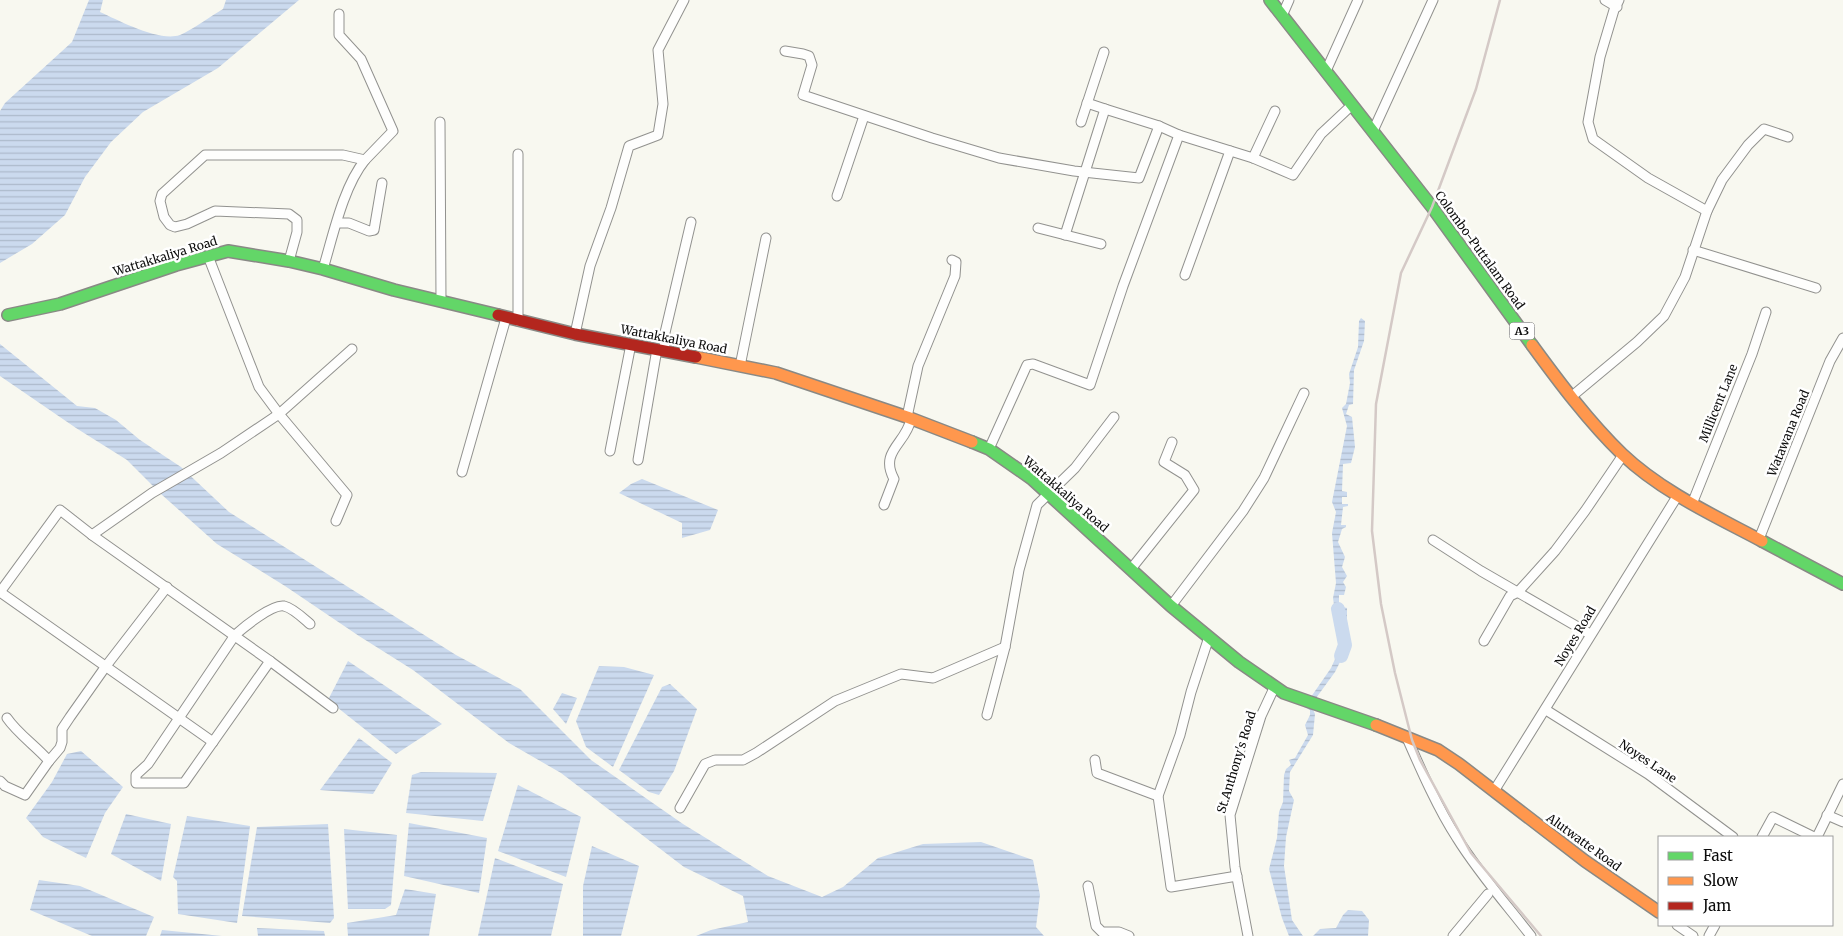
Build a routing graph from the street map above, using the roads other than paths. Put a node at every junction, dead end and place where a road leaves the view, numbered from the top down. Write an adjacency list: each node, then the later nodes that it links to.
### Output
1 (684, 0): 50 (street)
2 (1270, 0): 9 (main road, Colombo-Puttalam Road / A3)
3 (1289, 0): 9 (street)
4 (1358, 0): 12 (street)
5 (1433, 0): 21 (street)
6 (1605, 0): 7 (street)
7 (1618, 3): 31 (street)
8 (339, 14): 27 (street)
9 (1282, 16): 12 (main road, Colombo-Puttalam Road / A3)
10 (785, 51): 17 (street)
11 (1104, 52): 13 (street)
12 (1326, 71): 14 (main road, Colombo-Puttalam Road / A3)
13 (1087, 103): 15 (street); 19 (street)
14 (1352, 105): 21 (main road, Colombo-Puttalam Road / A3); 26 (street)
15 (1105, 109): 20 (street); 28 (street)
16 (1275, 111): 26 (street)
17 (864, 116): 28 (street); 30 (street)
18 (440, 122): 45 (street)
19 (1081, 122)
20 (1159, 126): 22 (street); 28 (street)
21 (1373, 131): 57 (main road, Colombo-Puttalam Road / A3)
22 (1179, 135): 24 (street); 62 (street)
23 (1788, 137): 31 (street)
24 (1230, 151): 26 (street); 43 (street)
25 (518, 154): 49 (street)
26 (1253, 158)
27 (365, 160): 33 (street); 41 (street)
28 (1085, 171): 35 (street)
29 (382, 183): 33 (street)
30 (837, 196)
31 (1707, 211): 38 (street)
32 (691, 222): 54 (street)
33 (338, 223): 42 (street)
34 (1038, 228): 35 (street)
35 (1065, 235): 37 (street)
36 (766, 238): 55 (street)
37 (1101, 244)
38 (1693, 250): 44 (street); 57 (street)
39 (208, 256): 41 (main road, Wattakkaliya Road); 47 (main road, Wattakkaliya Road); 58 (street)
40 (952, 260): 60 (street)
41 (289, 262): 42 (main road, Wattakkaliya Road)
42 (323, 270): 45 (main road, Wattakkaliya Road)
43 (1185, 275)
44 (1816, 288)
45 (441, 301): 48 (main road, Wattakkaliya Road)
46 (1766, 312): 69 (street, Millicent Lane)
47 (8, 315)
48 (506, 318): 49 (main road, Wattakkaliya Road); 66 (street)
49 (518, 321): 50 (main road, Wattakkaliya Road)
50 (575, 334): 52 (main road, Wattakkaliya Road)
51 (1843, 338): 73 (street, Watawana Road)
52 (631, 344): 54 (main road, Wattakkaliya Road); 63 (street)
53 (352, 349): 58 (street)
54 (661, 350): 55 (main road, Wattakkaliya Road); 65 (street)
55 (740, 366): 60 (main road, Wattakkaliya Road)
56 (1304, 393): 80 (street)
57 (1571, 397): 64 (main road, Colombo-Puttalam Road / A3)
58 (279, 414): 71 (street); 72 (street)
59 (1114, 416): 67 (street)
60 (909, 418): 62 (main road, Wattakkaliya Road); 70 (street)
61 (1172, 442): 75 (street)
62 (989, 449): 67 (main road, Wattakkaliya Road)
63 (610, 451)
64 (1623, 455): 68 (main road, Colombo-Puttalam Road / A3); 79 (street)
65 (638, 460)
66 (462, 472)
67 (1048, 495): 75 (main road, Wattakkaliya Road); 86 (street)
68 (1678, 495): 69 (main road, Colombo-Puttalam Road / A3); 82 (street, Noyes Road)
69 (1692, 504): 73 (main road, Colombo-Puttalam Road / A3)
70 (884, 505)
71 (336, 521)
72 (92, 535): 77 (street); 78 (street)
73 (1759, 539): 76 (main road, Colombo-Puttalam Road / A3)
74 (1433, 540): 79 (street)
75 (1131, 569): 80 (main road, Wattakkaliya Road)
76 (1843, 584)
77 (167, 587): 83 (street); 88 (street)
78 (0, 592): 88 (street)
79 (1518, 592): 82 (street); 85 (street)
80 (1171, 606): 84 (main road, Wattakkaliya Road)
81 (310, 624): 83 (street)
82 (1590, 634): 91 (street, Noyes Road)
83 (234, 635): 87 (street); 94 (street)
84 (1209, 637): 89 (main road, Wattakkaliya Road); 102 (street)
85 (1484, 641)
86 (1005, 647): 92 (street); 103 (street)
87 (270, 661): 90 (street); 96 (street)
88 (106, 666): 94 (street); 98 (street)
89 (1275, 686): 95 (main road, Wattakkaliya Road); 110 (street, St.Anthony's Road)
90 (333, 708)
91 (1546, 710): 101 (street, Noyes Road); 106 (street, Noyes Lane)
92 (987, 714)
93 (7, 718): 98 (street)
94 (178, 718): 96 (street); 96 (street)
95 (1407, 738): 101 (main road, Wattakkaliya Road); 117 (street)
96 (213, 742)
97 (1095, 760): 102 (street)
98 (50, 761): 99 (street)
99 (0, 781)
100 (1843, 784): 104 (street)
101 (1494, 791): 113 (main road, Alutwatte Road)
102 (1158, 796): 110 (street)
103 (680, 808)
104 (1827, 815): 105 (street); 109 (street)
105 (1843, 822)
106 (1732, 836)
107 (1763, 836): 108 (street)
108 (1813, 836)
109 (1816, 836)
110 (1237, 876): 115 (street, St.Anthony's Road)
111 (1088, 886): 114 (street)
112 (1488, 894): 116 (street)
113 (1658, 911)
114 (1128, 936)
115 (1248, 936)
116 (1453, 936)
117 (1531, 936)

